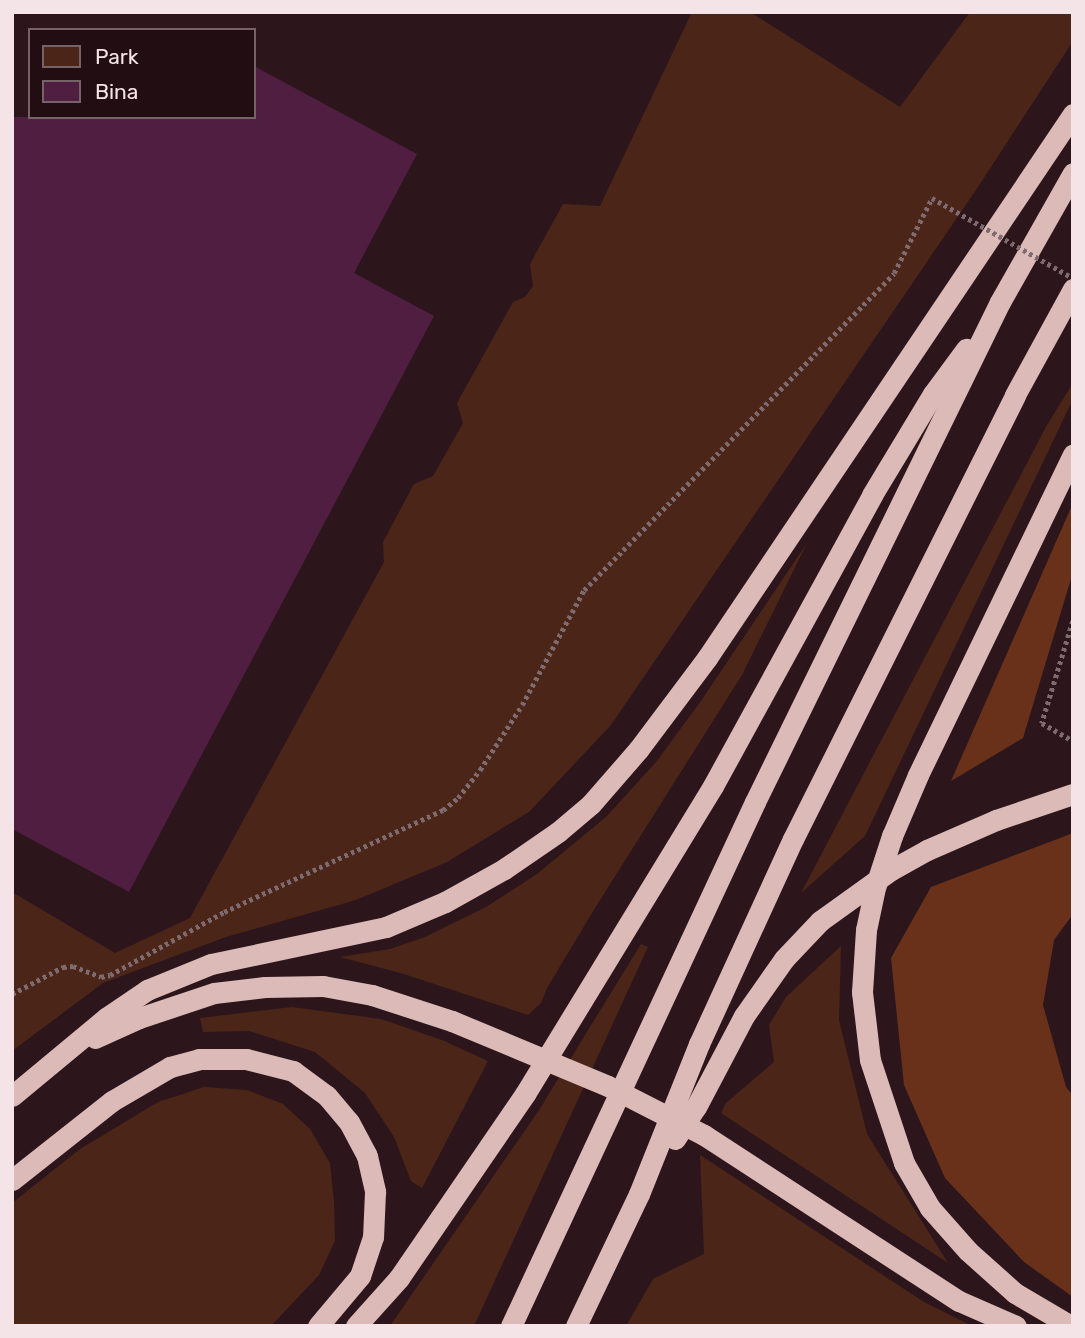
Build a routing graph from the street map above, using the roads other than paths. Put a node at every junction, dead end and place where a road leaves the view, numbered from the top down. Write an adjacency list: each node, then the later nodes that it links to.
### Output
1 (1073, 114): 7 (highway)
2 (1073, 173): 4 (highway)
3 (1073, 289): 10 (highway)
4 (1000, 302): 12 (highway); 13 (highway)
5 (1073, 453): 16 (highway, bridge)
6 (1073, 794): 10 (highway)
7 (67, 1050): 8 (highway); 15 (highway, bridge)
8 (12, 1096)
9 (12, 1180): 11 (highway)
10 (639, 1194): 14 (highway)
11 (318, 1326)
12 (356, 1326)
13 (510, 1326)
14 (576, 1326)
15 (1016, 1326)
16 (1071, 1326)

